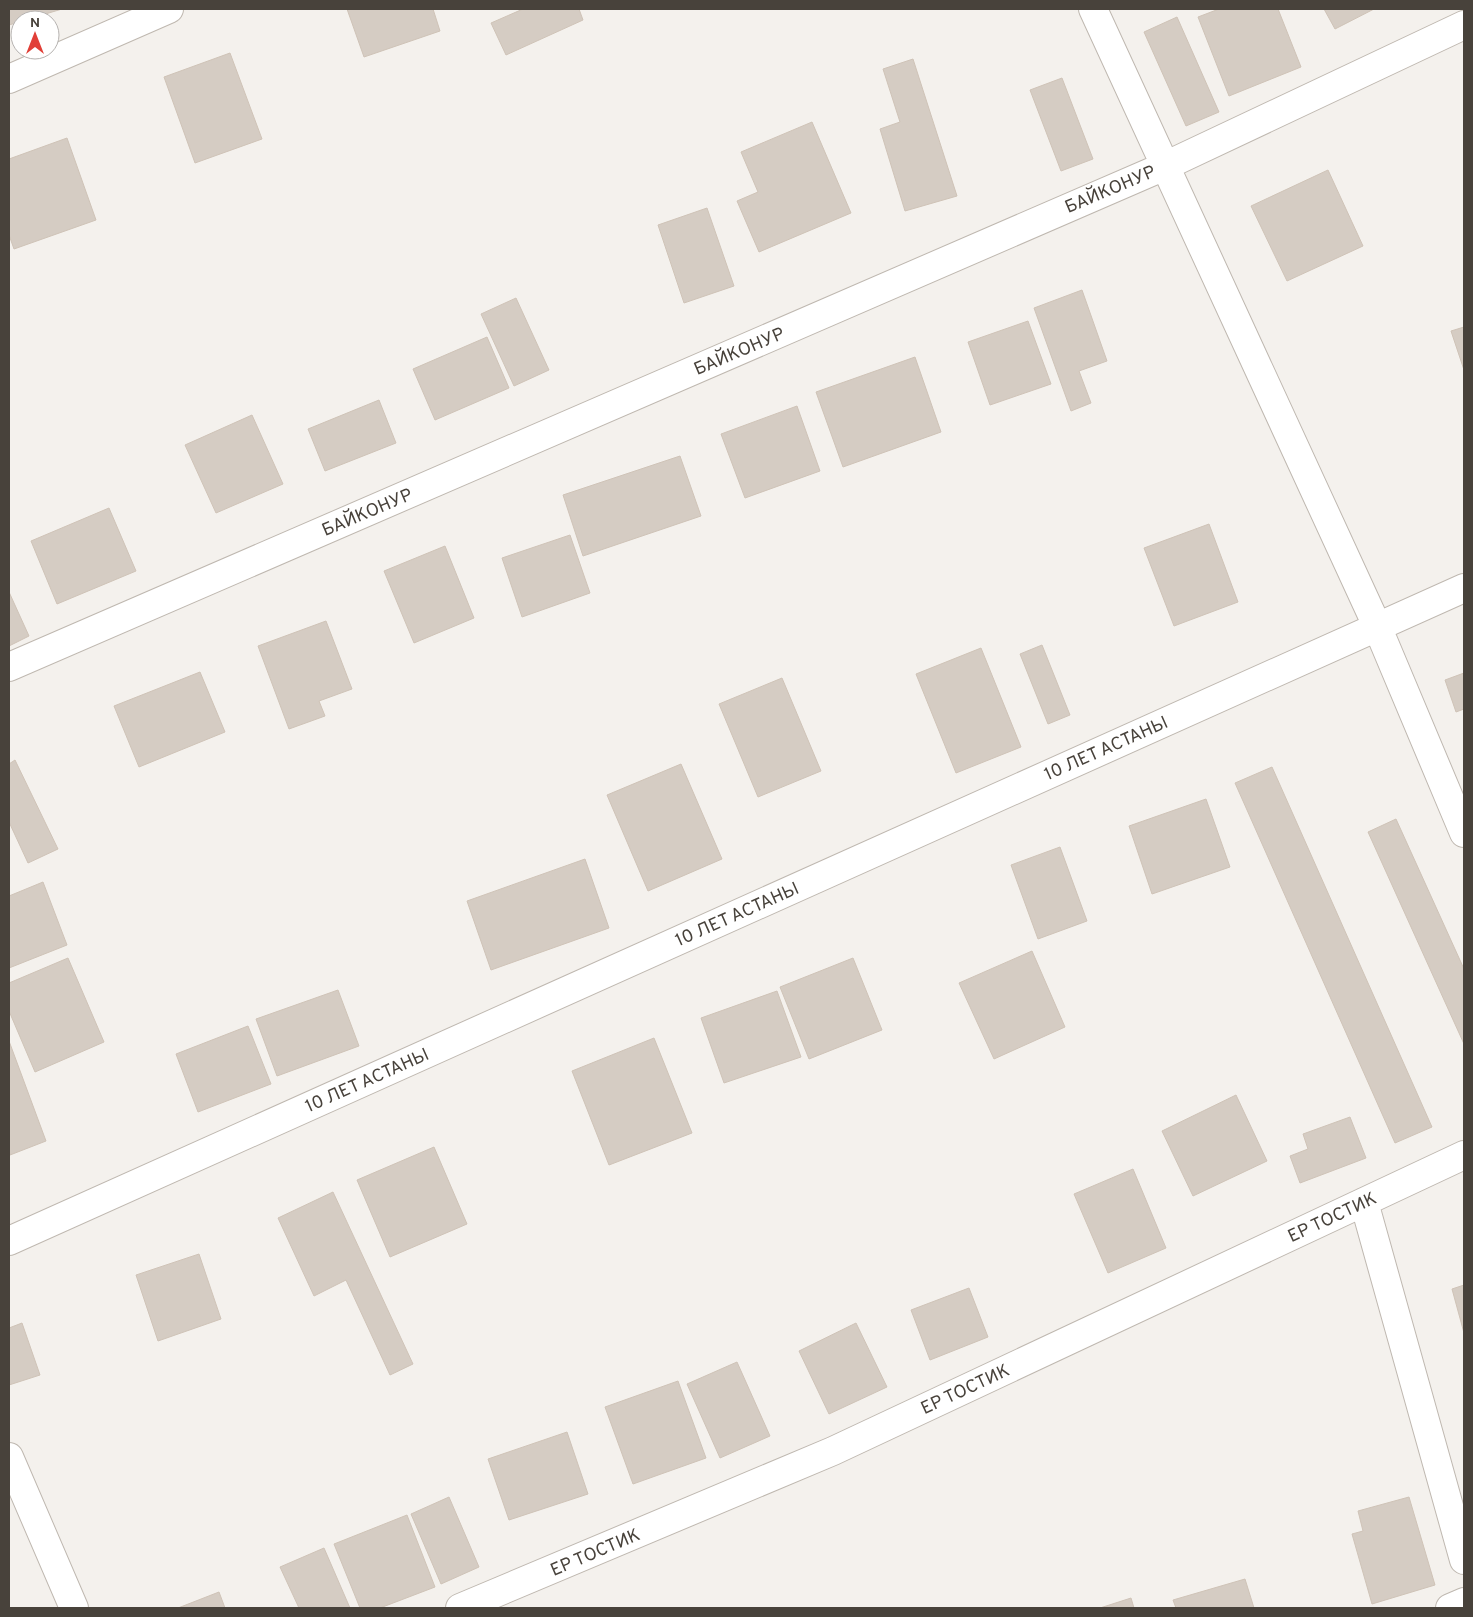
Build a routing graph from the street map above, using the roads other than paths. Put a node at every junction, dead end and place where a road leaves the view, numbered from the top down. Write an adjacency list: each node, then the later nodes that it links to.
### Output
1 (170, 9): 4 (street)
2 (1093, 9): 5 (street)
3 (1464, 25): 5 (street, БАЙКОНУР)
4 (9, 79)
5 (1164, 166): 7 (street); 8 (street, БАЙКОНУР)
6 (1464, 588): 7 (street, 10 ЛЕТ АСТАНЫ)
7 (1377, 626): 9 (street); 12 (street, 10 ЛЕТ АСТАНЫ)
8 (9, 667)
9 (1464, 833)
10 (1464, 1156): 11 (street, ЕР ТОСТИК)
11 (1364, 1202): 14 (street); 17 (street, ЕР ТОСТИК)
12 (9, 1241)
13 (9, 1457): 16 (street)
14 (1464, 1560)
15 (1464, 1602): 18 (street)
16 (74, 1608)
17 (460, 1608)
18 (1450, 1608)

